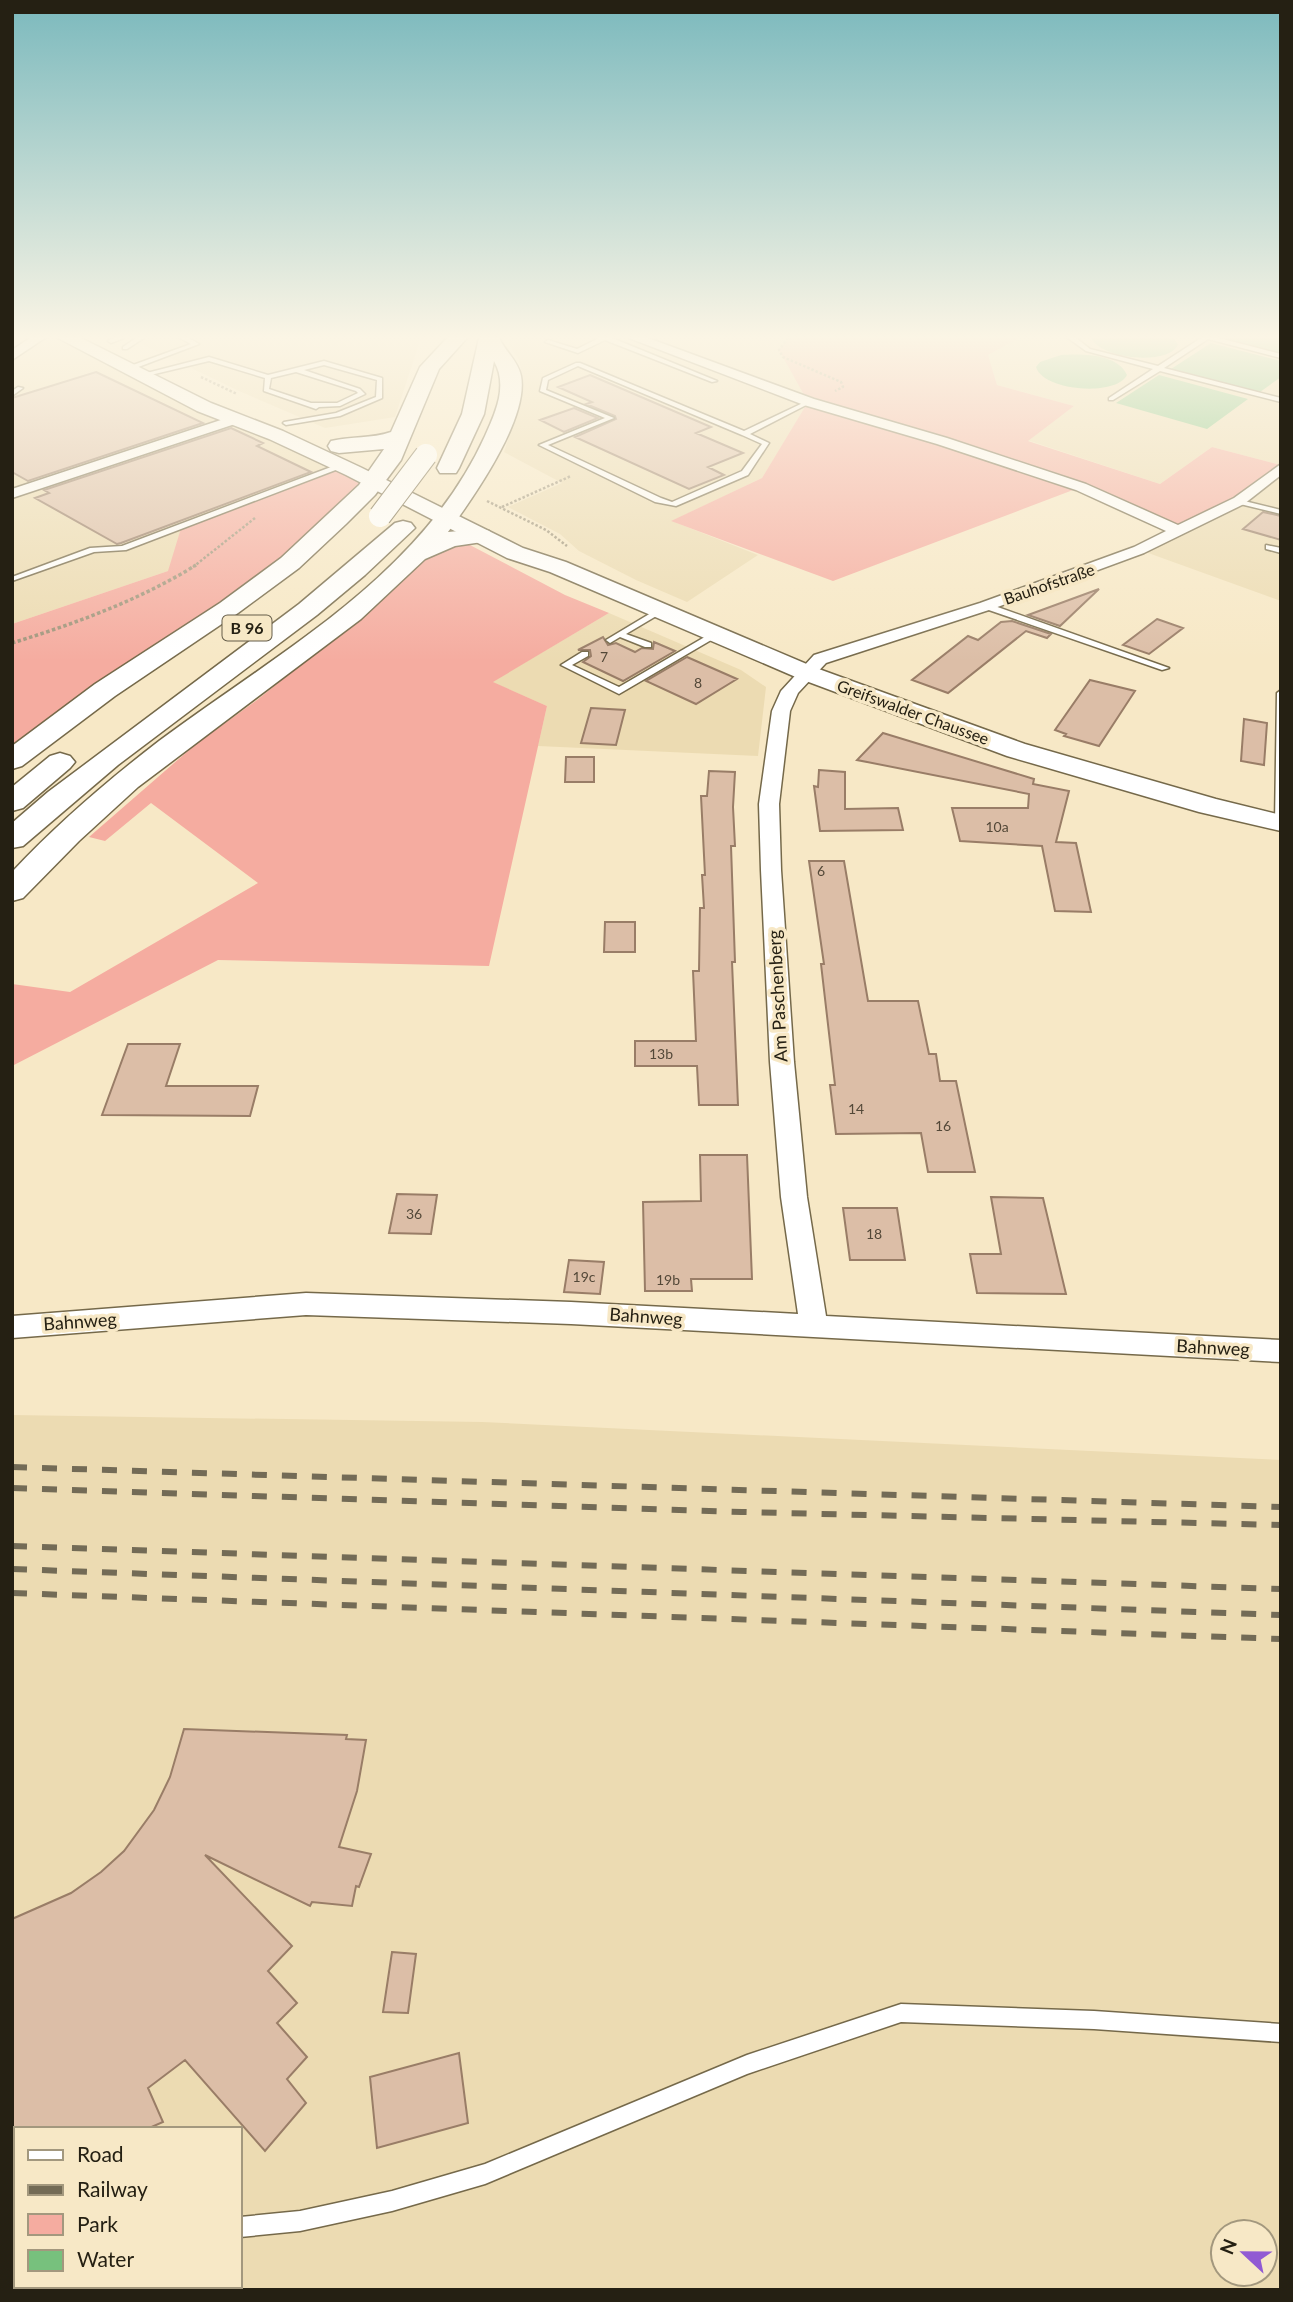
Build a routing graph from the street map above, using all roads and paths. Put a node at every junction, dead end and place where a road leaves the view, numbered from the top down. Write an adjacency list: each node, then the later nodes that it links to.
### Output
1 (156, 445): 16 (street)
2 (310, 445): 12 (main road, Greifswalder Chaussee)
3 (322, 445): 12 (main road, Greifswalder Chaussee)
4 (374, 445): 12 (highway)
5 (396, 445): 15 (highway)
6 (458, 445): 22 (highway, B 96)
7 (490, 445): 19 (highway)
8 (545, 445): 13 (lane)
9 (764, 445): 13 (lane)
10 (955, 445): 23 (street)
11 (431, 447): 22 (highway, B 96, bridge)
12 (340, 456): 15 (main road, Greifswalder Chaussee); 29 (lane)
13 (590, 468): 18 (path)
14 (1281, 468): 17 (street, Bauhofstraße)
15 (380, 474): 19 (main road, Greifswalder Chaussee); 43 (highway)
16 (13, 493)
17 (1239, 501): 20 (lane); 23 (street, Bauhofstraße)
18 (502, 507)
19 (451, 511): 24 (main road, Greifswalder Chaussee); 27 (highway); 28 (main road, Greifswalder Chaussee)
20 (1281, 512)
21 (256, 516): 35 (path)
22 (392, 522): 41 (highway, B 96); 46 (highway, B 96)
23 (1179, 531): 30 (street, Bauhofstraße)
24 (481, 536): 27 (highway); 28 (main road, Greifswalder Chaussee)
25 (1269, 547): 26 (lane)
26 (1281, 551)
27 (418, 553): 47 (highway)
28 (558, 567): 31 (main road, Greifswalder Chaussee)
29 (13, 579)
30 (986, 606): 38 (lane); 39 (street, Bauhofstraße)
31 (659, 611): 32 (lane); 33 (main road, Greifswalder Chaussee)
32 (619, 634): 34 (lane); 36 (lane)
33 (715, 634): 37 (lane); 39 (main road, Greifswalder Chaussee)
34 (610, 640)
35 (12, 643)
36 (648, 645)
37 (585, 653)
38 (1165, 668)
39 (807, 673): 45 (main road, Greifswalder Chaussee); 49 (street, Am Paschenberg)
40 (1281, 693): 45 (lane)
41 (148, 698)
42 (104, 730): 44 (highway)
43 (12, 760)
44 (12, 802)
45 (1281, 823)
46 (12, 839)
47 (12, 891)
48 (12, 1327): 49 (street, Bahnweg)
49 (814, 1328): 50 (street, Bahnweg)
50 (1281, 1351)
51 (1281, 2033): 52 (lane)
52 (242, 2227)

